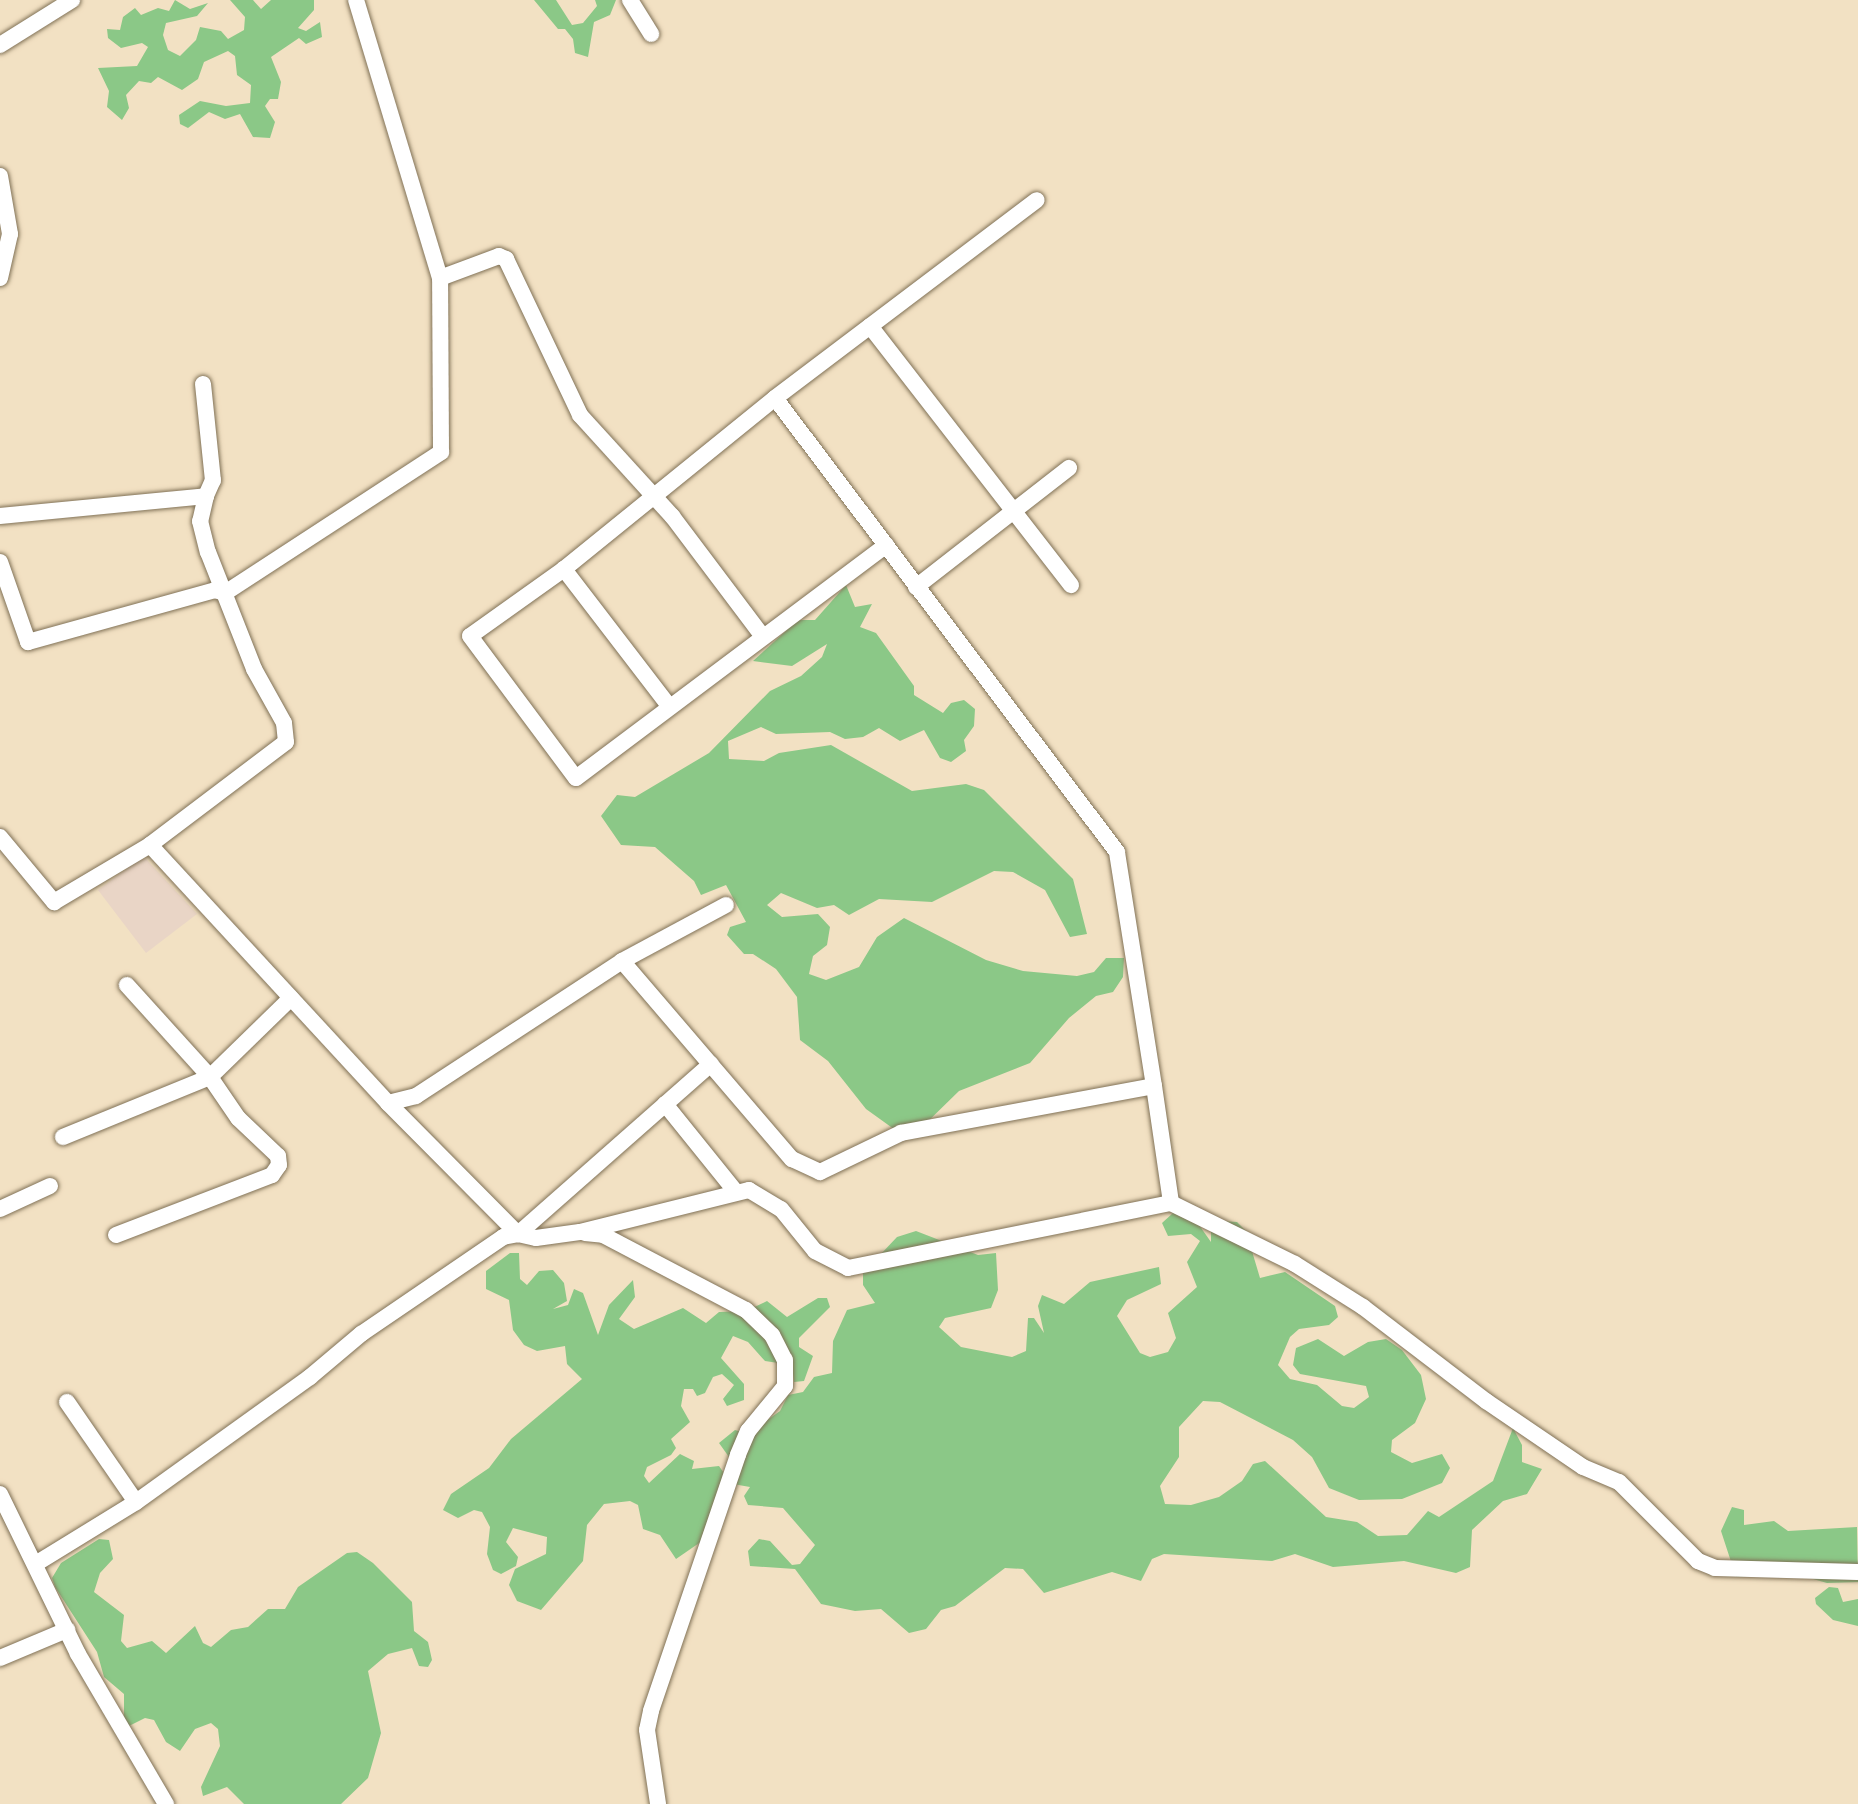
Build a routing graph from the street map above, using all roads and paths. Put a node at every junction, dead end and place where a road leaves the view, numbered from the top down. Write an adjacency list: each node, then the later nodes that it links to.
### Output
1 (72, 0): 5 (street)
2 (356, 0): 9 (street)
3 (630, 0): 4 (street)
4 (651, 34)
5 (0, 45)
6 (0, 176): 8 (street)
7 (1037, 200): 10 (street)
8 (0, 278)
9 (440, 278): 15 (street); 25 (street)
10 (870, 326): 12 (street); 17 (street)
11 (203, 384): 14 (street)
12 (775, 398): 15 (street); 20 (street)
13 (1069, 468): 17 (street)
14 (206, 496): 16 (street); 19 (street)
15 (657, 498): 22 (street); 26 (street)
16 (177, 499): 18 (street); 19 (street)
17 (1012, 513): 23 (street); 24 (street)
18 (0, 516)
19 (200, 521): 25 (street)
20 (886, 545): 24 (street); 26 (street)
21 (0, 562): 25 (street)
22 (564, 569): 27 (street); 27 (street)
23 (1071, 585)
24 (916, 587): 36 (street)
25 (225, 593): 29 (street)
26 (761, 634): 27 (street)
27 (669, 706)
28 (0, 837): 29 (street)
29 (150, 845): 33 (street)
30 (726, 905): 31 (street)
31 (622, 961): 34 (street); 37 (street)
32 (127, 985): 35 (street)
33 (291, 998): 35 (street); 37 (street)
34 (711, 1064): 36 (street); 38 (street)
35 (210, 1077): 39 (street); 46 (street)
36 (1154, 1086): 42 (street)
37 (388, 1103): 45 (street)
38 (665, 1104): 41 (street); 45 (street)
39 (63, 1137)
40 (50, 1186): 43 (street)
41 (736, 1192): 42 (street); 44 (street)
42 (1171, 1203): 51 (street)
43 (0, 1209)
44 (580, 1232): 45 (street); 55 (street)
45 (518, 1234): 49 (street)
46 (116, 1235)
47 (67, 1402): 49 (street)
48 (0, 1494): 50 (street)
49 (136, 1502): 50 (street)
50 (37, 1563): 52 (street)
51 (1858, 1572)
52 (67, 1630): 53 (street); 54 (street)
53 (0, 1658)
54 (166, 1804)
55 (658, 1804)

